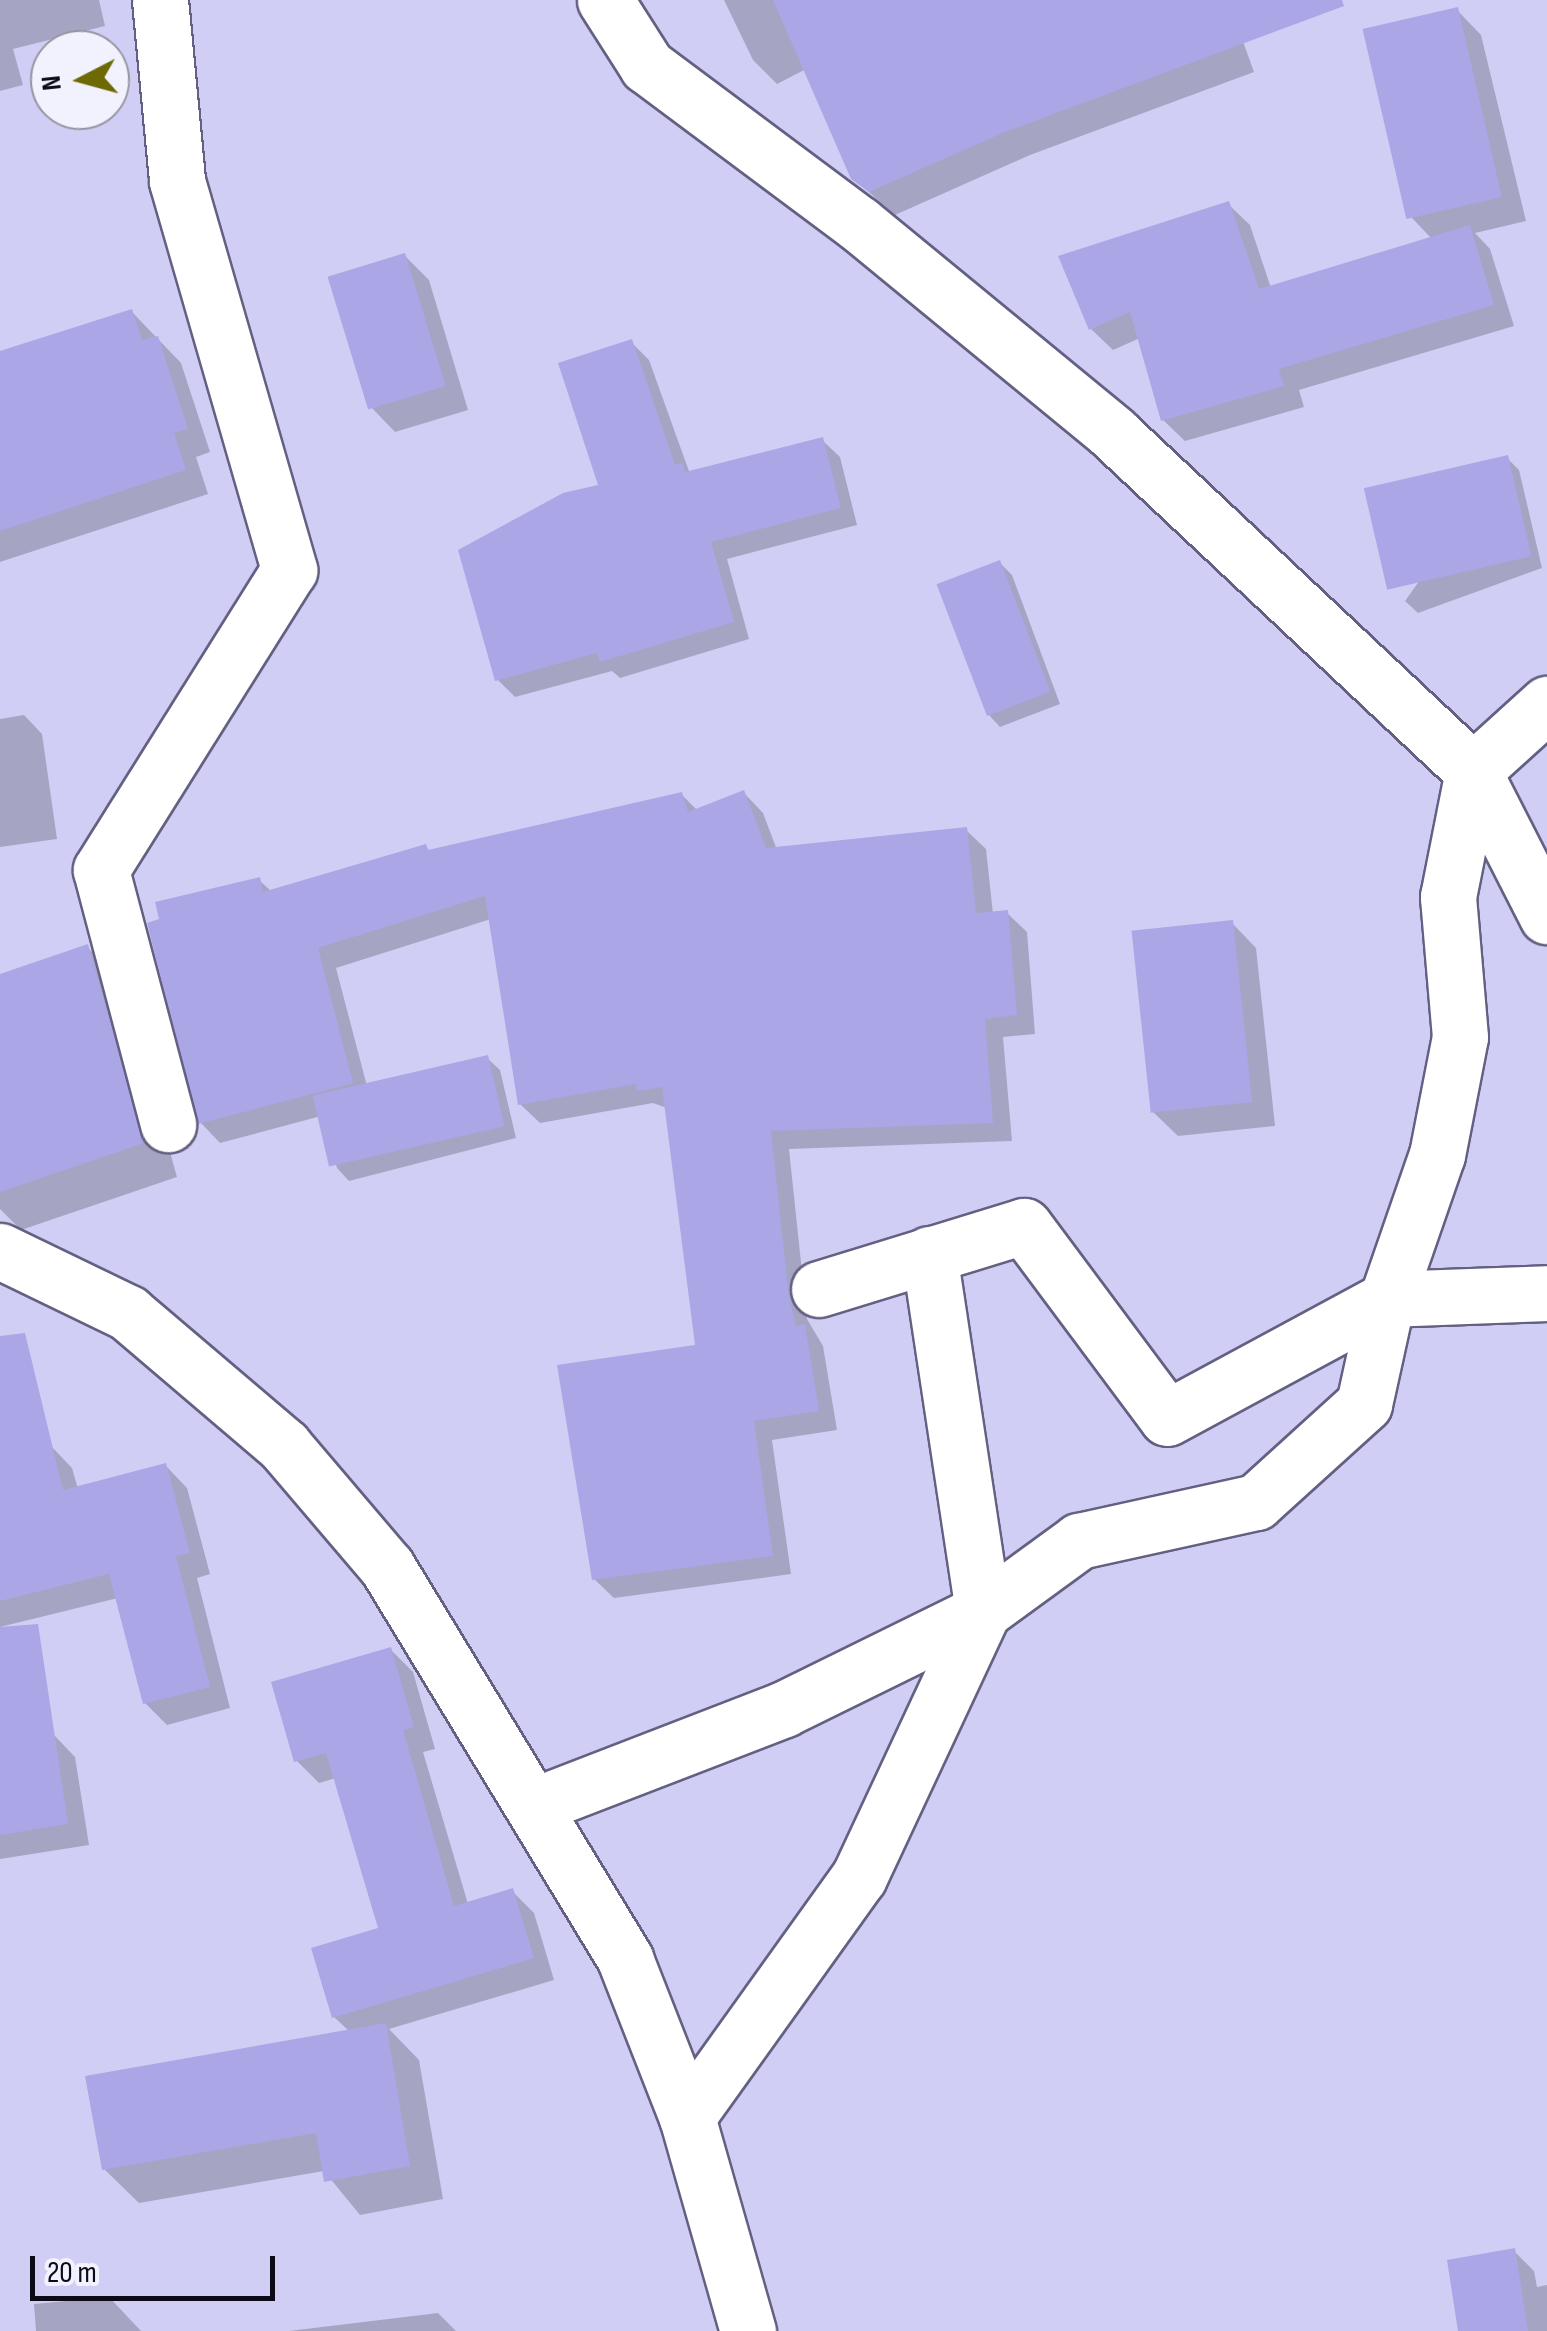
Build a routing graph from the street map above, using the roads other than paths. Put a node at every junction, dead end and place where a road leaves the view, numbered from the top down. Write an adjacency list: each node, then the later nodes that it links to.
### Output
1 (160, 0): 6 (street)
2 (605, 0): 4 (street)
3 (1547, 704): 4 (street)
4 (1473, 771): 5 (street); 11 (street)
5 (1547, 916)
6 (168, 1124)
7 (0, 1251): 13 (street)
8 (929, 1254): 9 (street); 11 (street); 12 (street)
9 (819, 1290)
10 (1547, 1294): 11 (street)
11 (1387, 1299): 12 (street)
12 (983, 1611): 13 (street); 14 (street)
13 (533, 1806): 14 (street)
14 (687, 2117): 15 (street)
15 (748, 2331)

